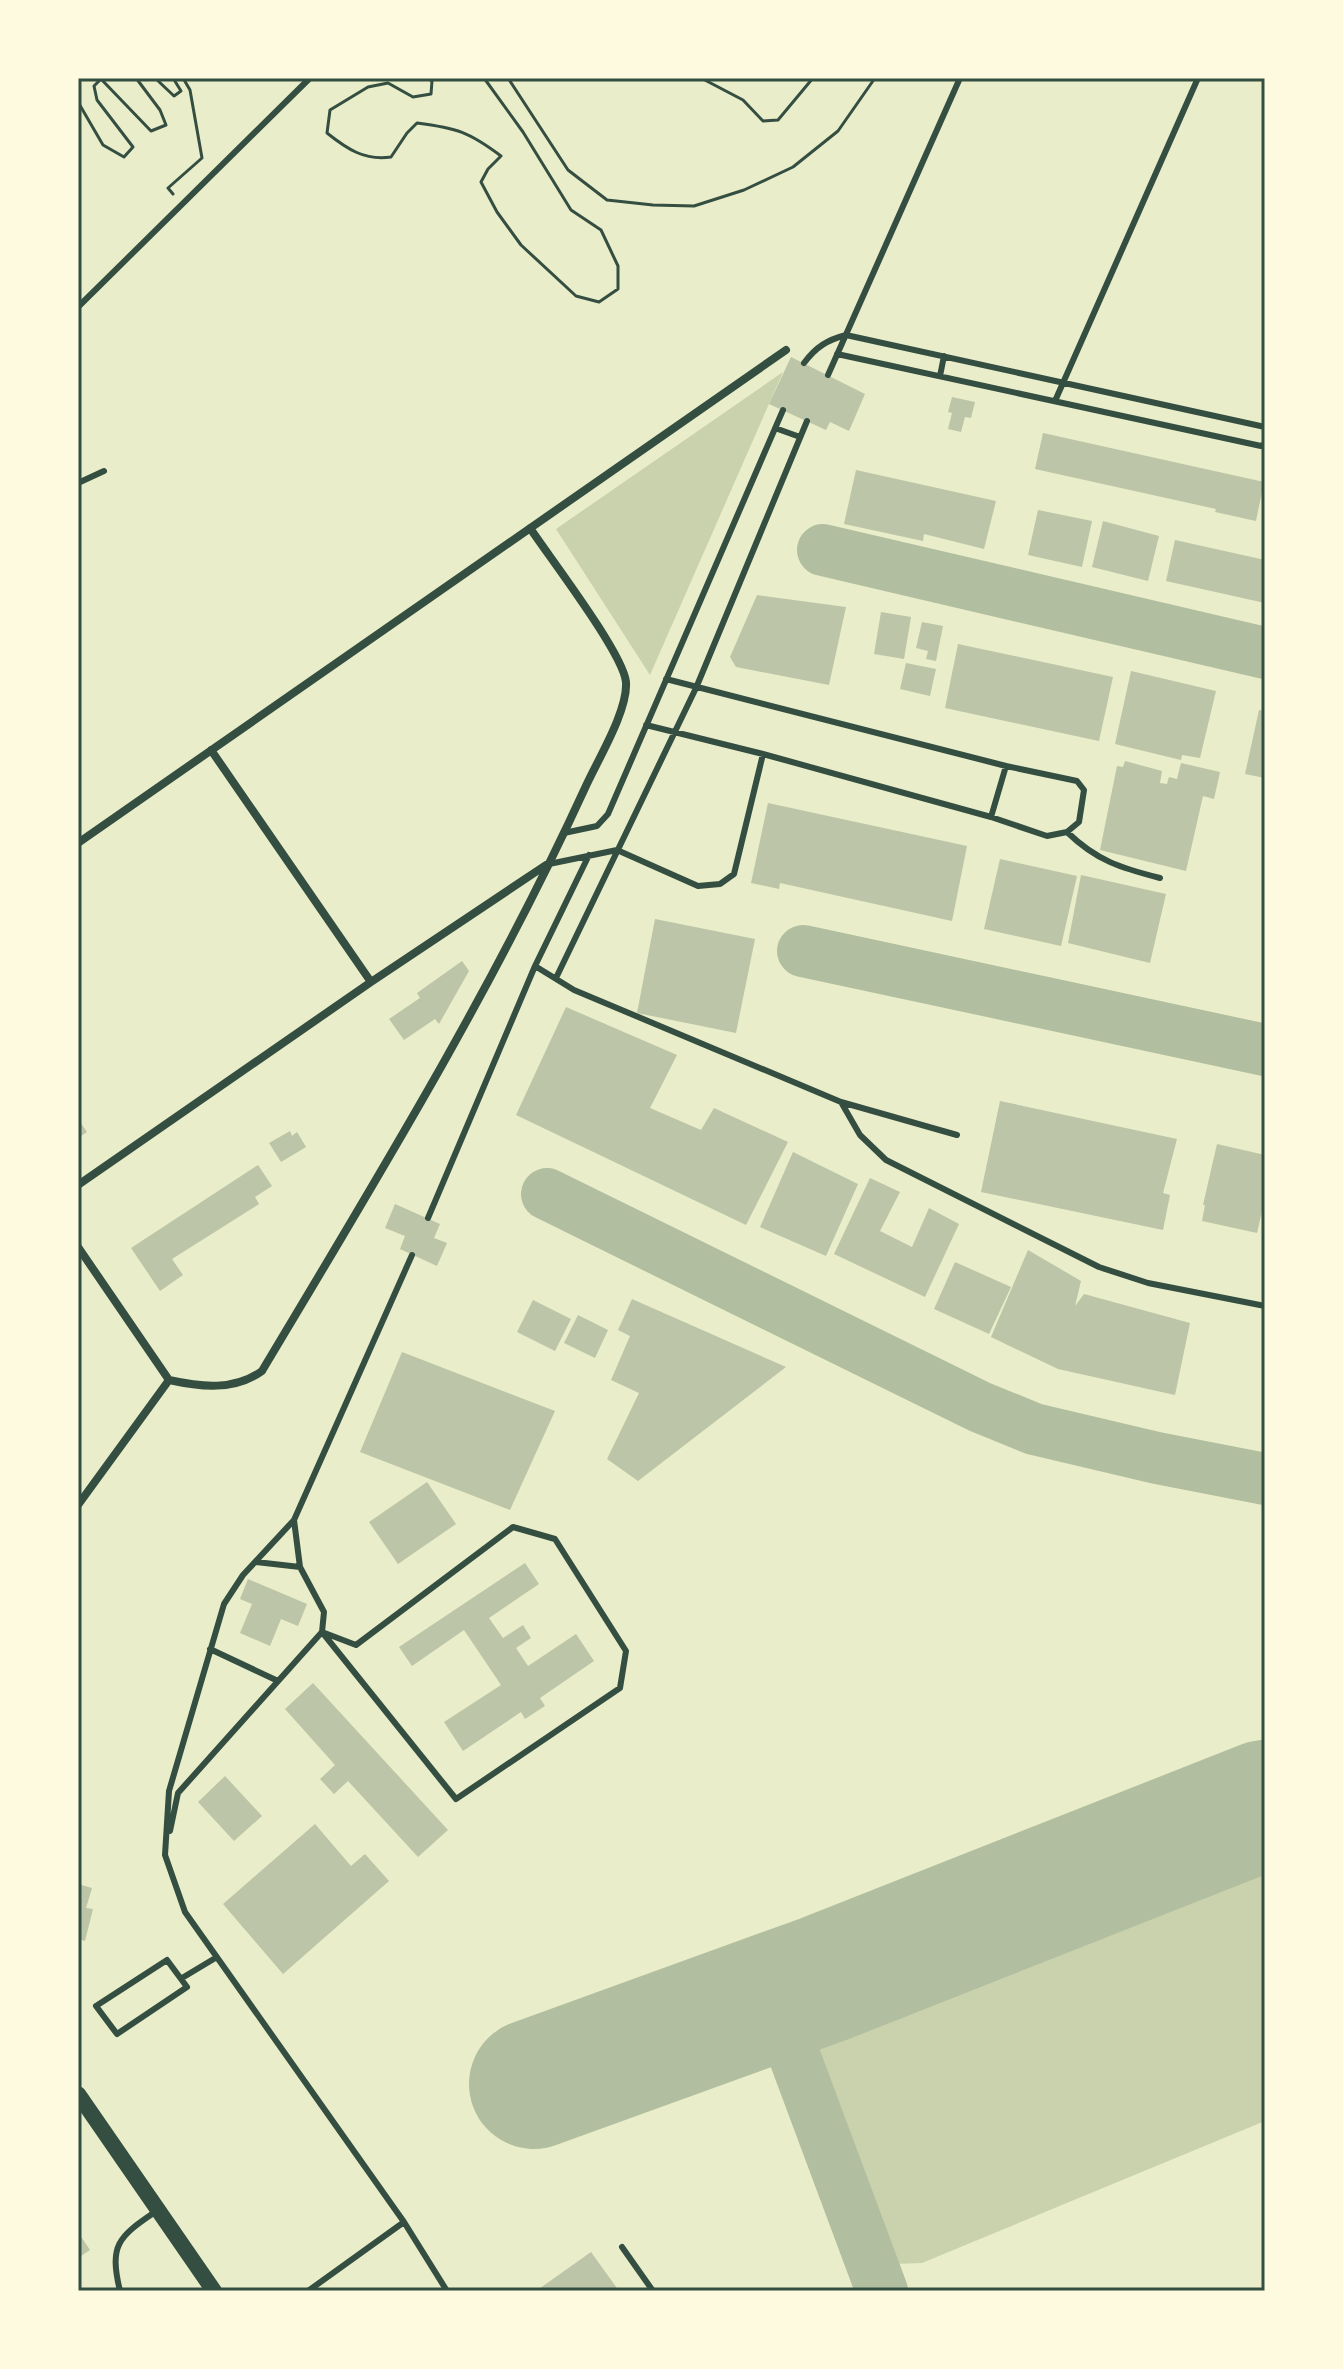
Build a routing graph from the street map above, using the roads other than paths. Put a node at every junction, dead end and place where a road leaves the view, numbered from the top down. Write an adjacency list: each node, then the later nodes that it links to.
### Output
1 (310, 78): 4 (lane)
2 (960, 78): 5 (lane)
3 (1198, 78): 12 (lane)
4 (78, 307)
5 (846, 335): 7 (lane); 8 (lane); 9 (lane)
6 (786, 350): 24 (street)
7 (837, 354): 10 (lane); 11 (lane)
8 (944, 356): 11 (lane); 12 (lane)
9 (804, 363)
10 (828, 375)
11 (940, 376): 13 (lane)
12 (1063, 383): 13 (lane); 14 (lane)
13 (1055, 401): 19 (lane)
14 (1181, 409): 17 (lane); 19 (lane)
15 (783, 410): 18 (lane)
16 (807, 421): 20 (lane)
17 (1265, 427)
18 (775, 428): 20 (lane); 25 (lane)
19 (1177, 428): 21 (lane)
20 (800, 437): 26 (lane)
21 (1265, 444)
22 (104, 471): 23 (lane)
23 (78, 483)
24 (530, 528): 29 (street); 34 (street)
25 (666, 679): 26 (lane); 27 (lane)
26 (696, 688): 28 (lane); 31 (lane)
27 (646, 725): 28 (lane); 34 (lane)
28 (674, 732): 30 (lane); 36 (lane)
29 (211, 750): 35 (street); 42 (street)
30 (763, 754): 32 (lane); 36 (lane)
31 (1006, 766): 32 (lane); 33 (lane)
32 (991, 817): 33 (lane)
33 (1067, 832): 39 (lane)
34 (564, 833): 38 (street)
35 (78, 843)
36 (617, 850): 37 (lane); 41 (lane)
37 (589, 855): 38 (lane); 40 (lane)
38 (549, 864): 42 (street); 50 (street)
39 (1160, 878)
40 (535, 966): 41 (lane); 46 (lane)
41 (556, 978): 43 (lane)
42 (371, 982): 45 (street)
43 (841, 1102): 44 (lane); 49 (lane)
44 (957, 1135)
45 (78, 1185)
46 (428, 1218)
47 (78, 1247): 50 (street)
48 (412, 1255): 52 (lane)
49 (1265, 1306)
50 (169, 1380): 51 (street)
51 (78, 1505)
52 (294, 1520): 53 (lane); 54 (lane)
53 (256, 1561): 54 (lane); 56 (lane)
54 (300, 1567): 55 (lane)
55 (322, 1632): 55 (lane); 57 (lane)
56 (210, 1649): 57 (lane); 58 (lane)
57 (278, 1681): 58 (lane)
58 (165, 1855): 59 (lane)
59 (217, 1957): 60 (lane); 63 (lane)
60 (182, 1978): 60 (lane)
61 (78, 2094): 62 (main road)
62 (158, 2210): 65 (main road); 66 (lane)
63 (404, 2222): 68 (lane); 69 (lane)
64 (622, 2247): 70 (lane)
65 (206, 2284): 67 (main road)
66 (120, 2291)
67 (214, 2291)
68 (308, 2291)
69 (447, 2291)
70 (653, 2291)

